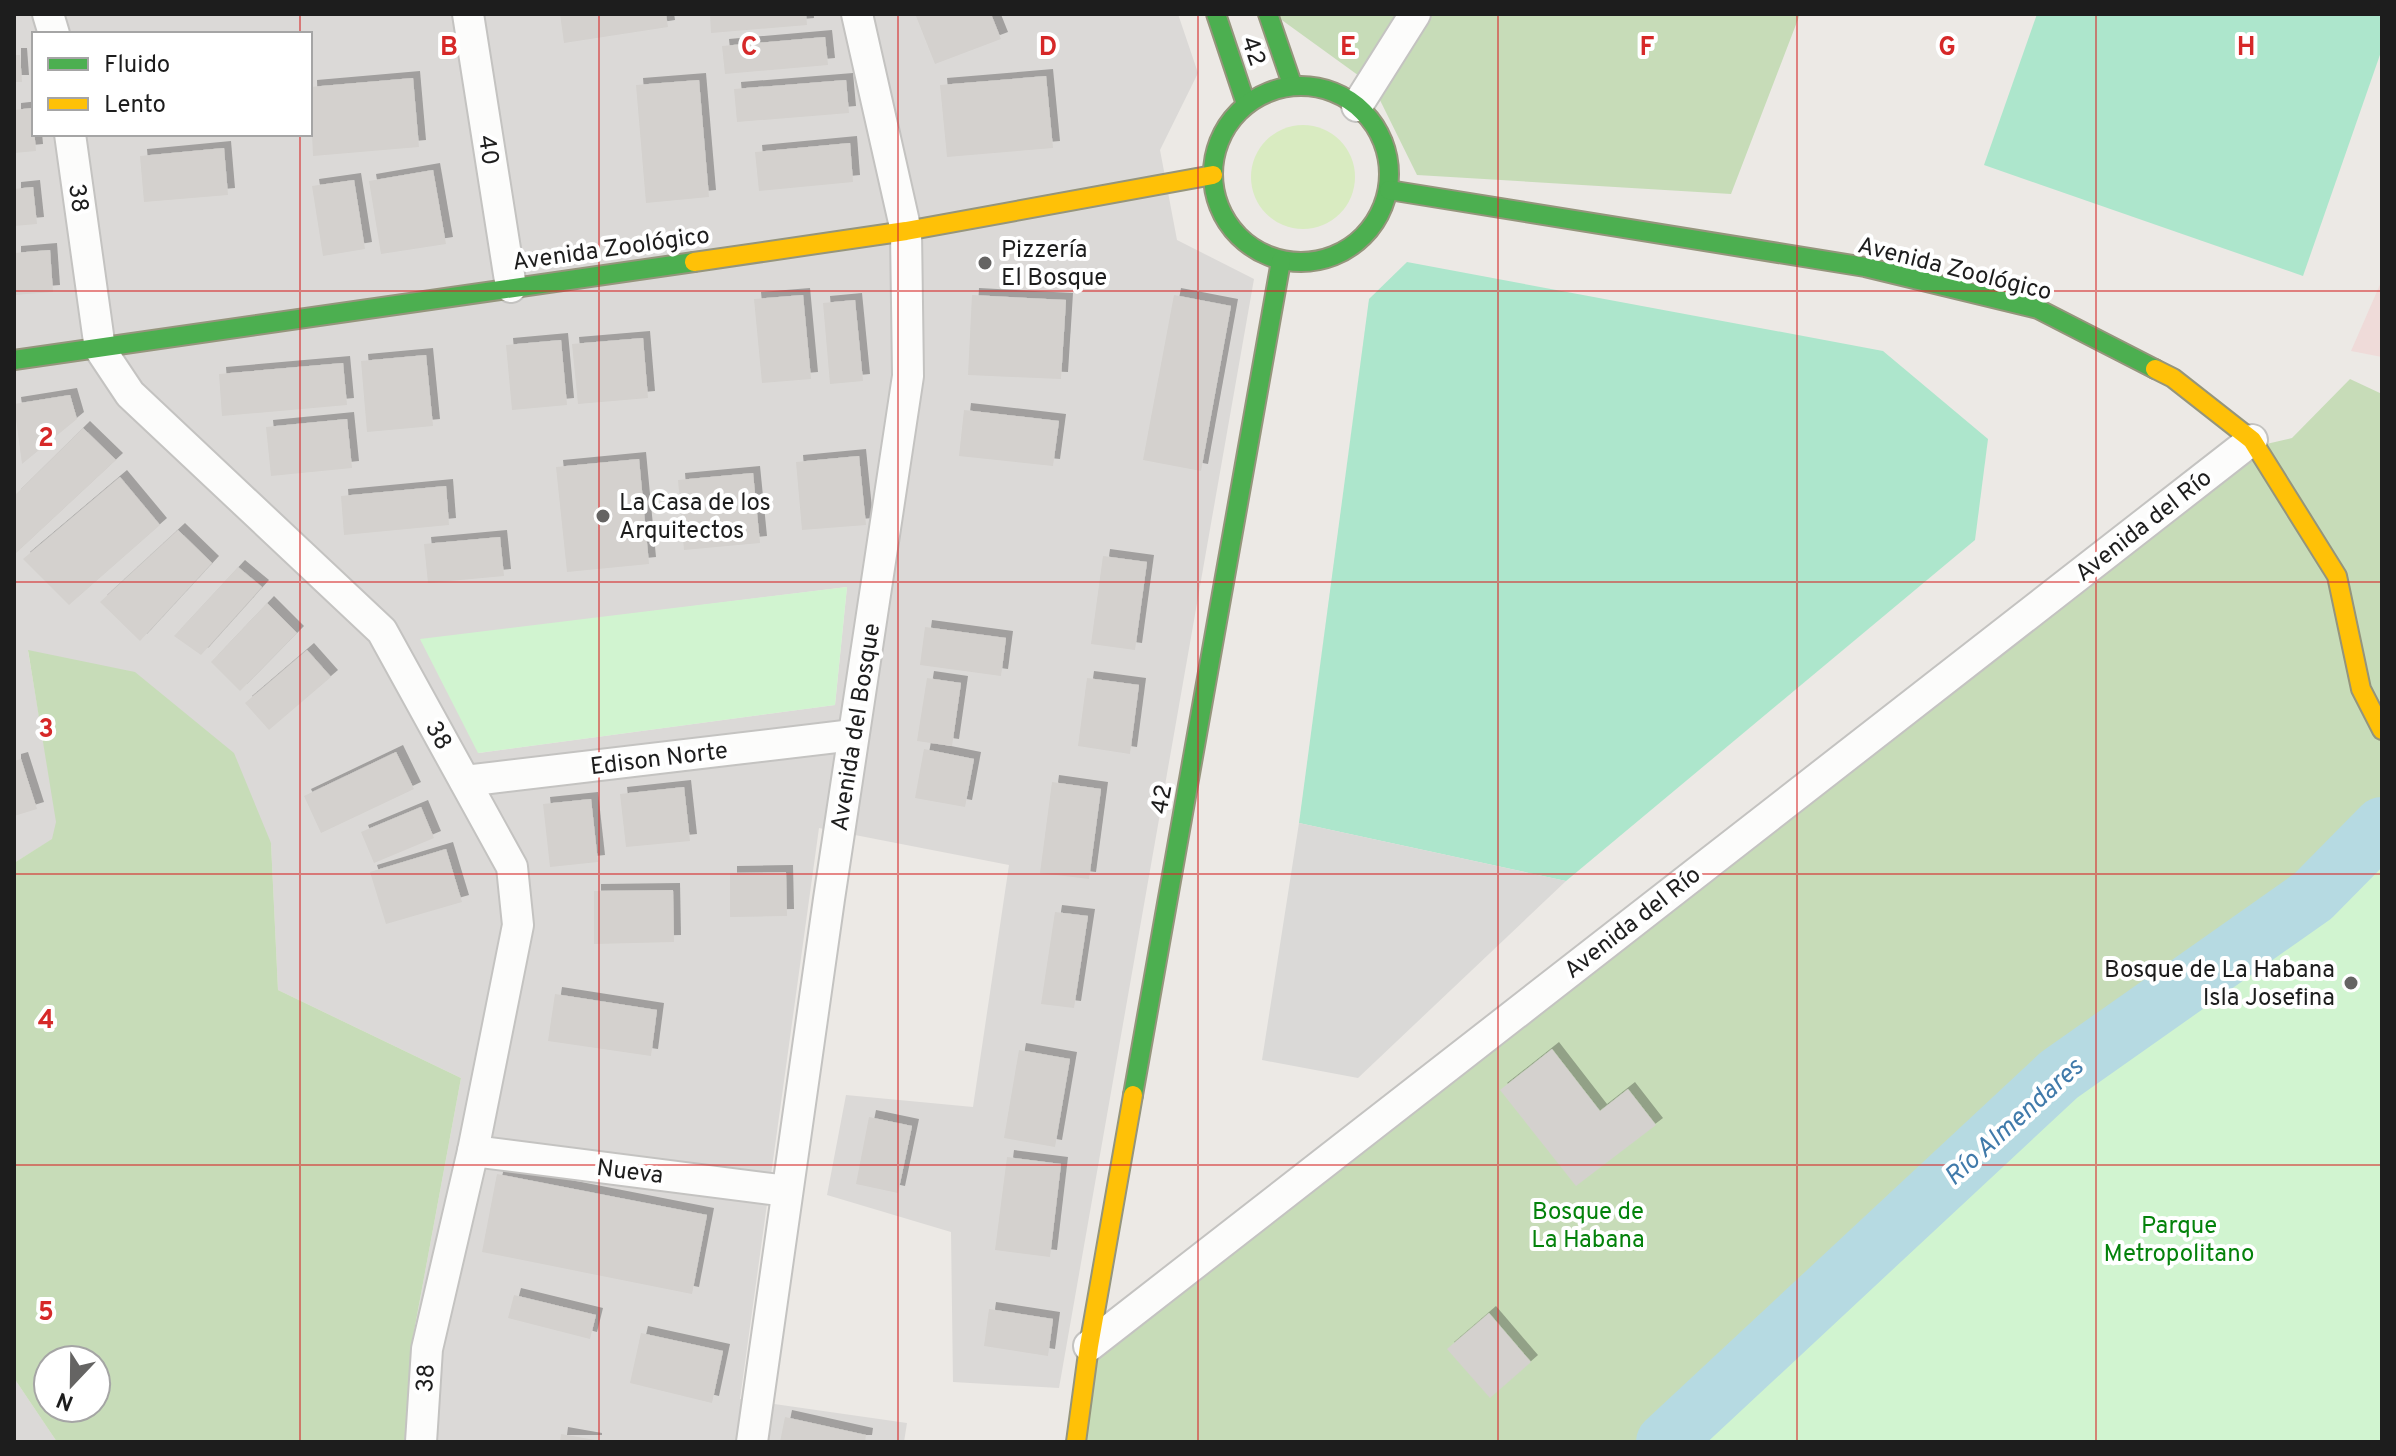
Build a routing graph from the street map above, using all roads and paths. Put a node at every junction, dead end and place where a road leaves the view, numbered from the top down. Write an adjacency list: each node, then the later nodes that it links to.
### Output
1 (468, 14): 14 (street, 40)
2 (857, 14): 12 (street, Avenida del Bosque)
3 (1216, 14): 7 (street, 42)
4 (1268, 14): 6 (street, 42)
5 (1415, 14): 8 (street)
6 (1292, 84): 7 (street); 8 (street)
7 (1246, 104): 10 (street)
8 (1357, 106): 11 (street)
9 (70, 136): 15 (street, 38)
10 (1213, 175): 12 (street, Avenida Zoológico); 13 (street)
11 (1389, 190): 13 (street); 17 (street, Avenida Zoológico)
12 (906, 231): 14 (street, Avenida Zoológico); 19 (street, Avenida del Bosque)
13 (1281, 261): 23 (street, 42)
14 (511, 287): 15 (street, Avenida Zoológico)
15 (100, 349): 16 (street, Avenida Zoológico); 20 (street, 38)
16 (14, 360)
17 (2252, 440): 18 (street, Avenida Zoológico); 23 (street, Avenida del Río)
18 (2382, 730)
19 (853, 735): 20 (street, Edison Norte); 22 (street, Avenida del Bosque)
20 (465, 781): 21 (street, 38)
21 (473, 1151): 22 (street, Nueva); 24 (street, 38)
22 (787, 1191): 25 (street, Avenida del Bosque)
23 (1089, 1346): 26 (street)
24 (421, 1442)
25 (752, 1442)
26 (1076, 1442)

